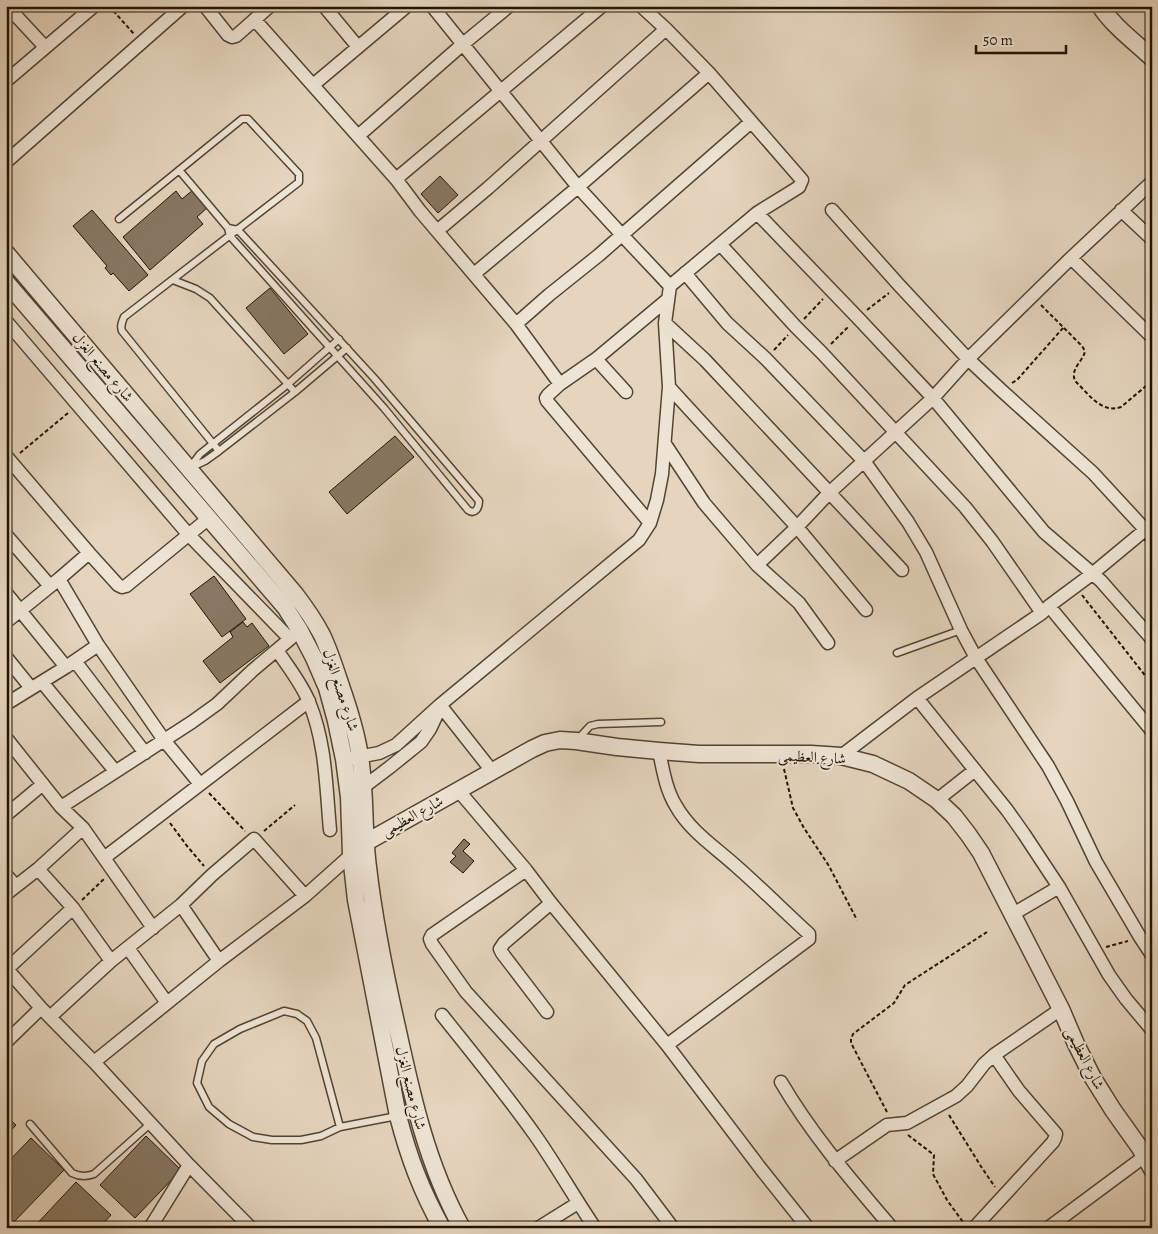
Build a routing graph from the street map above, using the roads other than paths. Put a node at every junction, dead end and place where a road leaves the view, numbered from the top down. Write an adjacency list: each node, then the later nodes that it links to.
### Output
1 (7, 6): 17 (street)
2 (94, 6): 17 (street)
3 (183, 6): 26 (street)
4 (204, 6): 13 (street)
5 (270, 6): 13 (street)
6 (324, 6): 16 (street)
7 (407, 6): 16 (street)
8 (432, 6): 15 (street)
9 (509, 6): 15 (street)
10 (602, 6): 22 (street)
11 (641, 6): 14 (street)
12 (1100, 6): 18 (street)
13 (255, 20): 21 (street)
14 (666, 29): 19 (street); 25 (street)
15 (462, 44): 22 (street); 24 (street)
16 (358, 46): 21 (street)
17 (45, 47): 20 (street)
18 (1152, 58)
19 (709, 73): 23 (street); 30 (street)
20 (6, 81)
21 (313, 85): 24 (street)
22 (500, 91): 25 (street); 28 (street)
23 (751, 122): 33 (street); 38 (street)
24 (358, 136): 28 (street)
25 (540, 140): 30 (street); 37 (street)
26 (6, 162)
27 (179, 170): 34 (lane); 35 (lane); 36 (lane)
28 (396, 179): 37 (street)
29 (1152, 182): 32 (street)
30 (578, 187): 38 (street); 45 (street)
31 (832, 210): 60 (street)
32 (1121, 210): 40 (street); 43 (street)
33 (757, 213): 41 (street); 66 (street)
34 (119, 219)
35 (228, 228): 36 (lane); 39 (lane)
36 (238, 230): 39 (lane); 55 (lane)
37 (437, 231): 45 (street)
38 (622, 235): 48 (street); 53 (street)
39 (230, 236): 46 (lane); 56 (lane)
40 (1152, 239)
41 (720, 244): 44 (street); 67 (street)
42 (6, 253): 49 (street, شارع مصنع الغزل)
43 (1071, 258): 54 (street); 60 (street)
44 (685, 273): 48 (street); 72 (street)
45 (474, 274): 53 (street)
46 (173, 280): 61 (lane); 68 (lane)
47 (6, 282): 51 (street, شارع مصنع الغزل)
48 (669, 292): 52 (street); 59 (street)
49 (54, 309): 51 (street); 73 (street, شارع مصنع الغزل)
50 (6, 320): 80 (street)
51 (39, 322): 74 (street, شارع مصنع الغزل)
52 (665, 323): 63 (street); 75 (street)
53 (516, 324): 62 (street)
54 (1152, 337)
55 (339, 339): 56 (lane); 57 (lane)
56 (329, 347): 58 (lane); 61 (lane)
57 (347, 348): 58 (lane); 58 (lane)
58 (337, 356): 64 (lane)
59 (596, 359): 62 (street); 65 (street)
60 (968, 359): 66 (street); 79 (street)
61 (288, 384): 64 (lane); 68 (lane)
62 (560, 384): 77 (street)
63 (669, 387): 69 (street); 78 (street)
64 (295, 392): 70 (lane)
65 (626, 392)
66 (933, 398): 67 (street); 85 (street)
67 (895, 432): 72 (street); 90 (street)
68 (213, 442): 70 (lane); 73 (lane)
69 (664, 444): 77 (street); 83 (street)
70 (219, 450): 73 (lane)
71 (8, 458): 82 (street)
72 (864, 461): 75 (street); 92 (street)
73 (190, 468): 74 (street); 115 (street, شارع مصنع الغزل)
74 (176, 480): 76 (street, شارع مصنع الغزل)
75 (829, 493): 78 (street); 84 (street)
76 (209, 518): 80 (street); 93 (street, شارع مصنع الغزل)
77 (650, 524): 106 (street)
78 (797, 527): 83 (street); 89 (street)
79 (1149, 530): 85 (street)
80 (188, 534): 82 (street); 93 (street)
81 (6, 535): 86 (street)
82 (89, 553): 86 (street)
83 (757, 565): 95 (street)
84 (902, 570)
85 (1092, 574): 90 (street); 94 (street)
86 (55, 583): 88 (street); 96 (street)
87 (6, 593): 88 (street)
88 (21, 610): 91 (street); 101 (street)
89 (866, 610)
90 (1046, 610): 100 (street); 108 (street)
91 (6, 622)
92 (961, 630): 98 (lane); 100 (street)
93 (295, 634): 97 (street); 115 (street, شارع مصنع الغزل)
94 (1152, 639)
95 (828, 644)
96 (98, 645): 101 (street); 110 (street)
97 (277, 650): 104 (street); 110 (street)
98 (897, 653)
99 (6, 657): 102 (street)
100 (976, 658): 103 (street); 144 (street)
101 (71, 664): 102 (street); 113 (street)
102 (36, 685): 105 (street); 117 (street)
103 (917, 698): 114 (street); 116 (street)
104 (309, 701): 120 (street); 128 (street)
105 (6, 704)
106 (440, 705): 115 (street); 118 (street); 121 (street)
107 (662, 722): 111 (lane)
108 (1152, 731)
109 (6, 738): 119 (street)
110 (164, 740): 113 (street); 120 (street)
111 (576, 740): 112 (street, شارع العظيمى); 118 (street, شارع العظيمى)
112 (659, 752): 114 (street, شارع العظيمى); 155 (street)
113 (145, 753): 117 (street)
114 (841, 756): 124 (street, شارع العظيمى)
115 (352, 758): 121 (street, شارع مصنع الغزل); 123 (street, شارع مصنع الغزل)
116 (975, 770): 124 (street); 135 (street)
117 (115, 771): 125 (street)
118 (492, 771): 122 (street, شارع العظيمى)
119 (43, 784): 125 (street); 126 (street)
120 (200, 784): 131 (street)
121 (363, 788): 123 (street); 129 (street, شارع مصنع الغزل)
122 (458, 790): 129 (street, شارع العظيمى); 133 (street)
123 (349, 797): 130 (street, شارع مصنع الغزل)
124 (937, 800): 141 (street, شارع العظيمى)
125 (61, 806): 127 (street)
126 (6, 815)
127 (83, 828): 131 (street); 132 (street)
128 (330, 830)
129 (365, 843): 159 (street, شارع مصنع الغزل)
130 (351, 855): 137 (street); 160 (street, شارع مصنع الغزل)
131 (104, 858): 142 (street)
132 (38, 869): 136 (street); 140 (street)
133 (526, 870): 138 (street); 175 (street)
134 (6, 875): 136 (street)
135 (1059, 887): 141 (street); 153 (street)
136 (11, 890)
137 (305, 896): 139 (street); 145 (street)
138 (551, 903): 150 (street); 155 (street)
139 (181, 904): 142 (street); 145 (street)
140 (73, 908): 146 (street); 147 (street)
141 (1013, 914): 149 (street, شارع العظيمى)
142 (153, 928): 143 (street)
143 (128, 948): 146 (street); 148 (street)
144 (1152, 955)
145 (219, 961): 148 (street)
146 (111, 962): 151 (street)
147 (7, 969): 151 (street)
148 (167, 1003): 157 (street)
149 (1061, 1009): 156 (street); 165 (street, شارع العظيمى)
150 (547, 1012)
151 (45, 1013): 154 (street); 157 (street)
152 (442, 1014): 167 (street)
153 (1152, 1030)
154 (6, 1042)
155 (667, 1045): 176 (street)
156 (994, 1055): 164 (street); 168 (street)
157 (94, 1062): 162 (street)
158 (781, 1082): 164 (street)
159 (416, 1112): 160 (street); 172 (street, شارع مصنع الغزل)
160 (398, 1116): 163 (lane); 171 (street, شارع مصنع الغزل)
161 (30, 1124): 162 (lane)
162 (150, 1124): 166 (street)
163 (340, 1127): 163 (lane)
164 (835, 1160): 177 (street)
165 (1149, 1160): 178 (street)
166 (189, 1165): 169 (street); 170 (street)
167 (578, 1203): 173 (street); 174 (street)
168 (969, 1225)
169 (150, 1228)
170 (251, 1228)
171 (442, 1228)
172 (462, 1228)
173 (538, 1228)
174 (595, 1228)
175 (673, 1228)
176 (808, 1228)
177 (892, 1228)
178 (1048, 1228)

